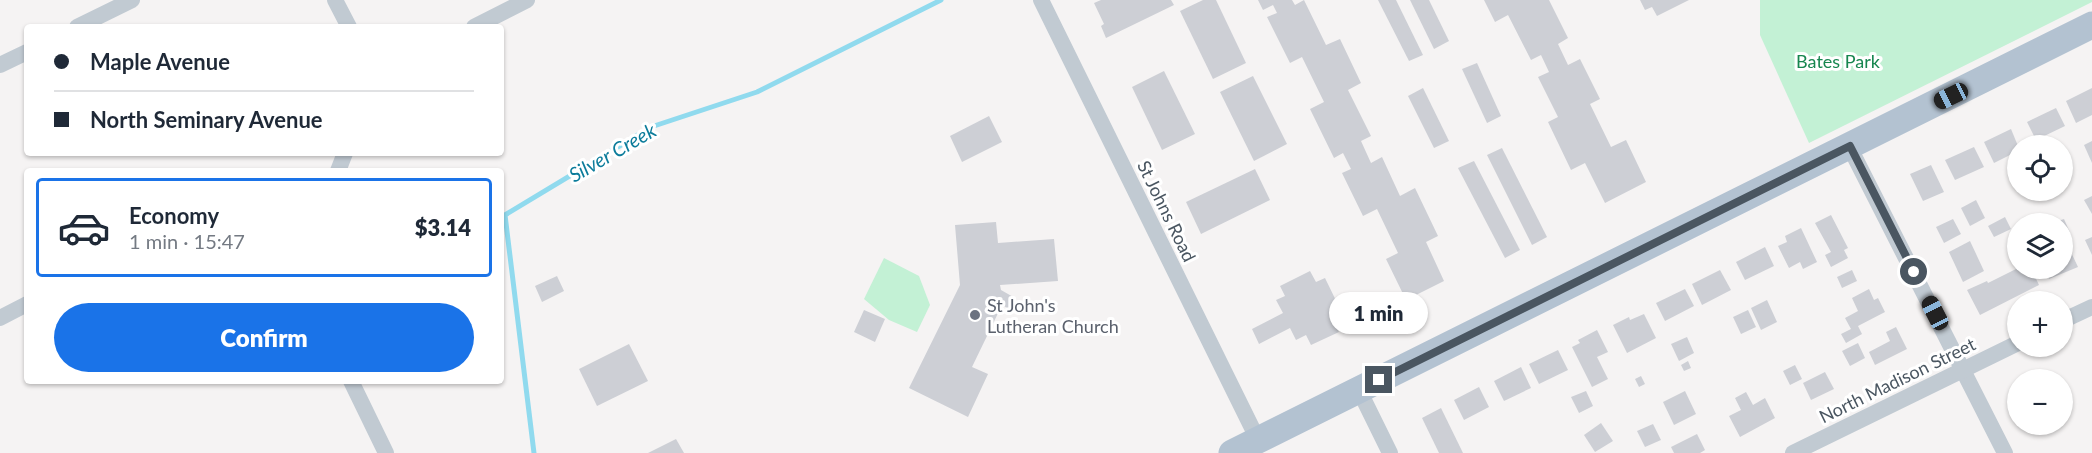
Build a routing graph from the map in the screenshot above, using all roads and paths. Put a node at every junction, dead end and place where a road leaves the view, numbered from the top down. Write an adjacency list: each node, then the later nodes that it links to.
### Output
1 (132, 0): 5 (street)
2 (335, 0): 6 (street)
3 (527, 0): 7 (street)
4 (1041, 0): 20 (street, St Johns Road)
5 (83, 24)
6 (347, 24)
7 (480, 24)
8 (2092, 25): 11 (main road)
9 (24, 53): 10 (street)
10 (0, 65)
11 (1850, 146): 17 (street); 19 (main road)
12 (24, 306): 15 (street)
13 (2092, 307): 14 (street)
14 (2073, 316)
15 (0, 318)
16 (2007, 348): 17 (street, North Madison Street)
17 (1964, 369): 24 (street, North Madison Street); 25 (street)
18 (352, 384): 21 (street)
19 (1359, 390): 20 (main road); 23 (street)
20 (1258, 440): 22 (main road)
21 (386, 453)
22 (1232, 453)
23 (1390, 453)
24 (1793, 453)
25 (2005, 453)

